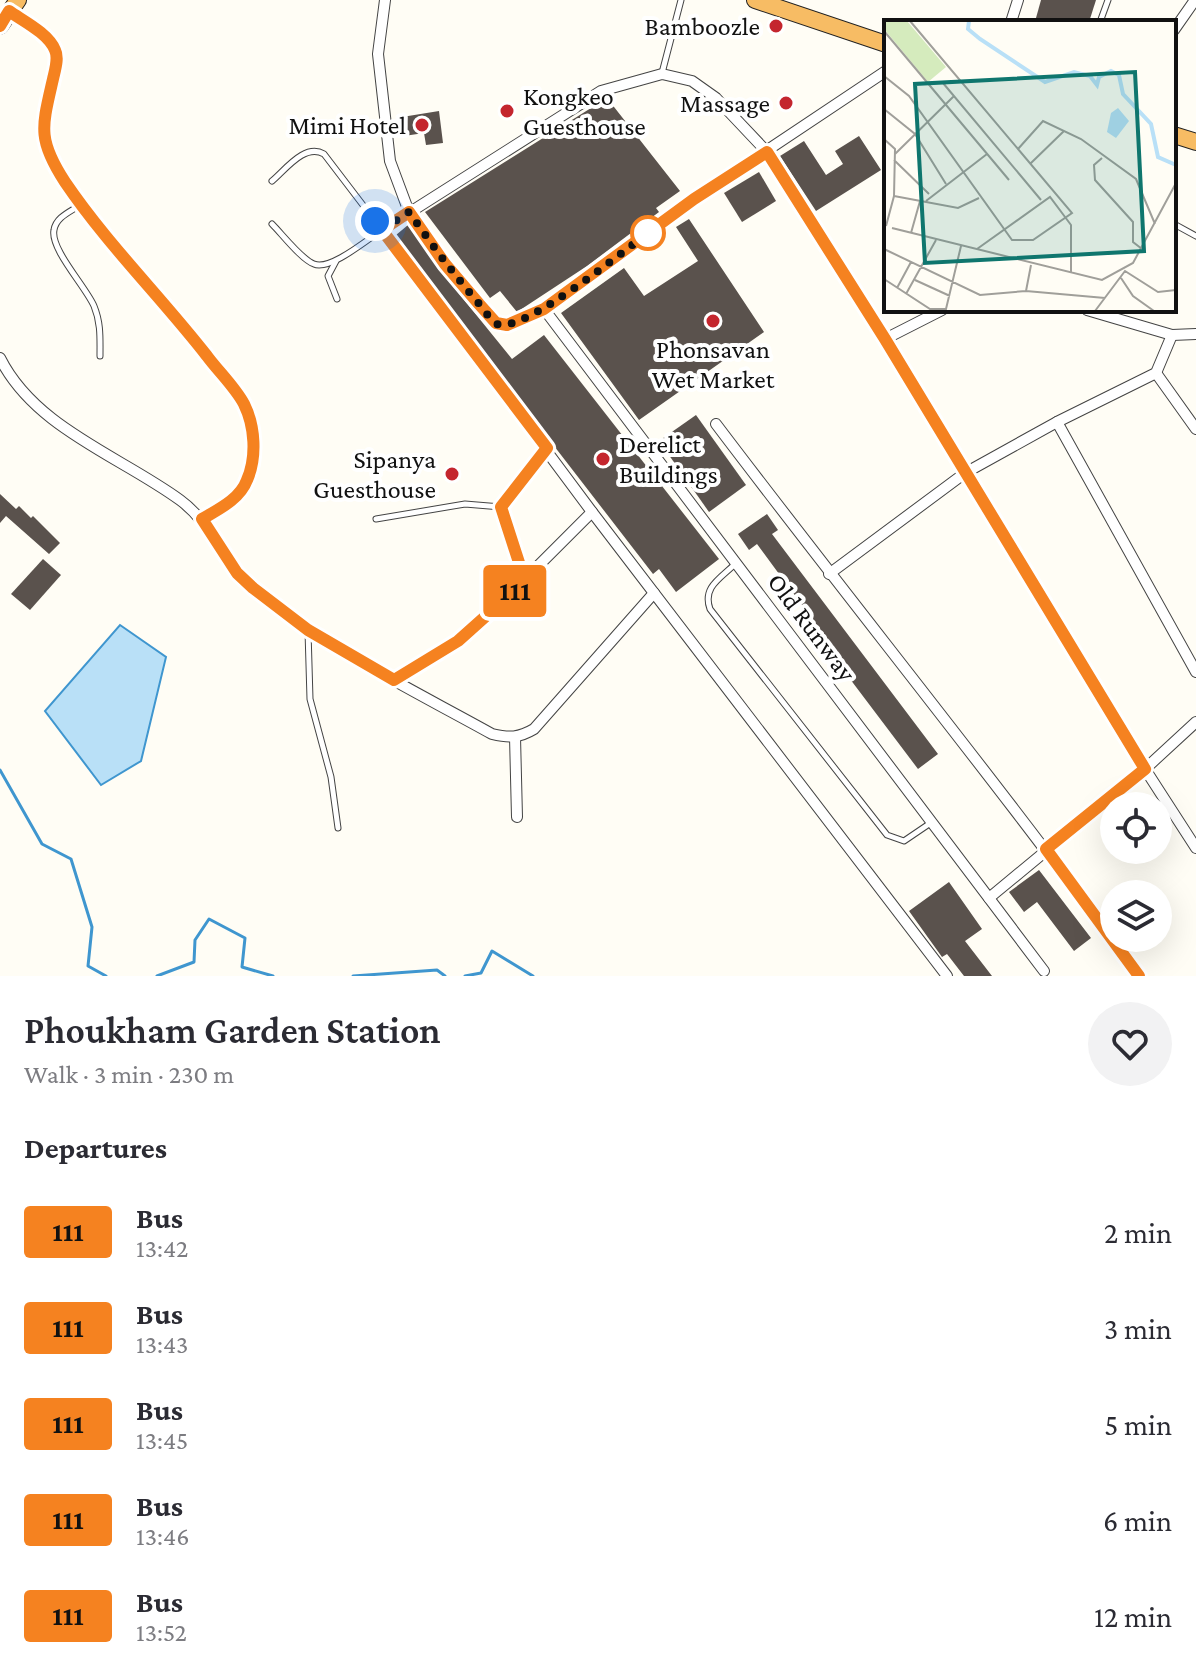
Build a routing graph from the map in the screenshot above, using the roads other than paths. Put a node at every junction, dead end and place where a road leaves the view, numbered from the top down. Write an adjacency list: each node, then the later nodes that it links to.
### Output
1 (385, 0): 19 (street)
2 (681, 0): 13 (lane)
3 (755, 0): 11 (highway)
4 (1018, 0): 8 (street)
5 (1108, 0): 9 (lane)
6 (1195, 0): 10 (street)
7 (9, 12): 18 (street)
8 (1012, 20)
9 (1101, 20)
10 (1176, 27)
11 (884, 43)
12 (884, 72): 16 (street)
13 (662, 74): 16 (street); 19 (street)
14 (1176, 136): 15 (highway)
15 (1196, 142)
16 (767, 152): 26 (street); 31 (street)
17 (272, 181): 22 (lane)
18 (81, 204): 32 (lane); 42 (street)
19 (409, 212): 22 (street); 26 (street)
20 (272, 224): 24 (lane)
21 (1176, 225): 23 (lane)
22 (382, 230): 24 (lane); 38 (street)
23 (1196, 236)
24 (336, 260): 25 (lane)
25 (337, 299)
26 (544, 309): 44 (street, Old Runway)
27 (938, 312): 31 (street)
28 (1094, 312): 30 (street)
29 (1196, 334): 30 (street)
30 (1172, 335): 34 (street)
31 (885, 339): 39 (street)
32 (100, 356)
33 (0, 358): 42 (street)
34 (1156, 373): 35 (street); 37 (street)
35 (1057, 422): 39 (street); 49 (street)
36 (716, 424): 45 (street)
37 (1196, 429)
38 (547, 448): 40 (lane); 41 (street)
39 (965, 473): 45 (street); 53 (street)
40 (501, 507): 43 (lane); 46 (lane)
41 (592, 512): 46 (street); 47 (street)
42 (202, 519): 48 (street)
43 (376, 519)
44 (736, 564): 55 (street, Old Runway); 55 (lane)
45 (829, 574): 58 (street)
46 (525, 581): 50 (street)
47 (654, 593): 52 (street); 61 (street)
48 (308, 630): 50 (street); 56 (lane)
49 (1196, 672)
50 (394, 680): 52 (street)
51 (1196, 722): 53 (street)
52 (515, 737): 54 (street)
53 (1145, 769): 57 (street); 58 (street)
54 (517, 817)
55 (932, 822): 59 (street, Old Runway)
56 (338, 828)
57 (1196, 848)
58 (1046, 849): 59 (street); 62 (street)
59 (989, 898): 60 (street, Old Runway)
60 (1044, 971)
61 (947, 976)
62 (1139, 976)

